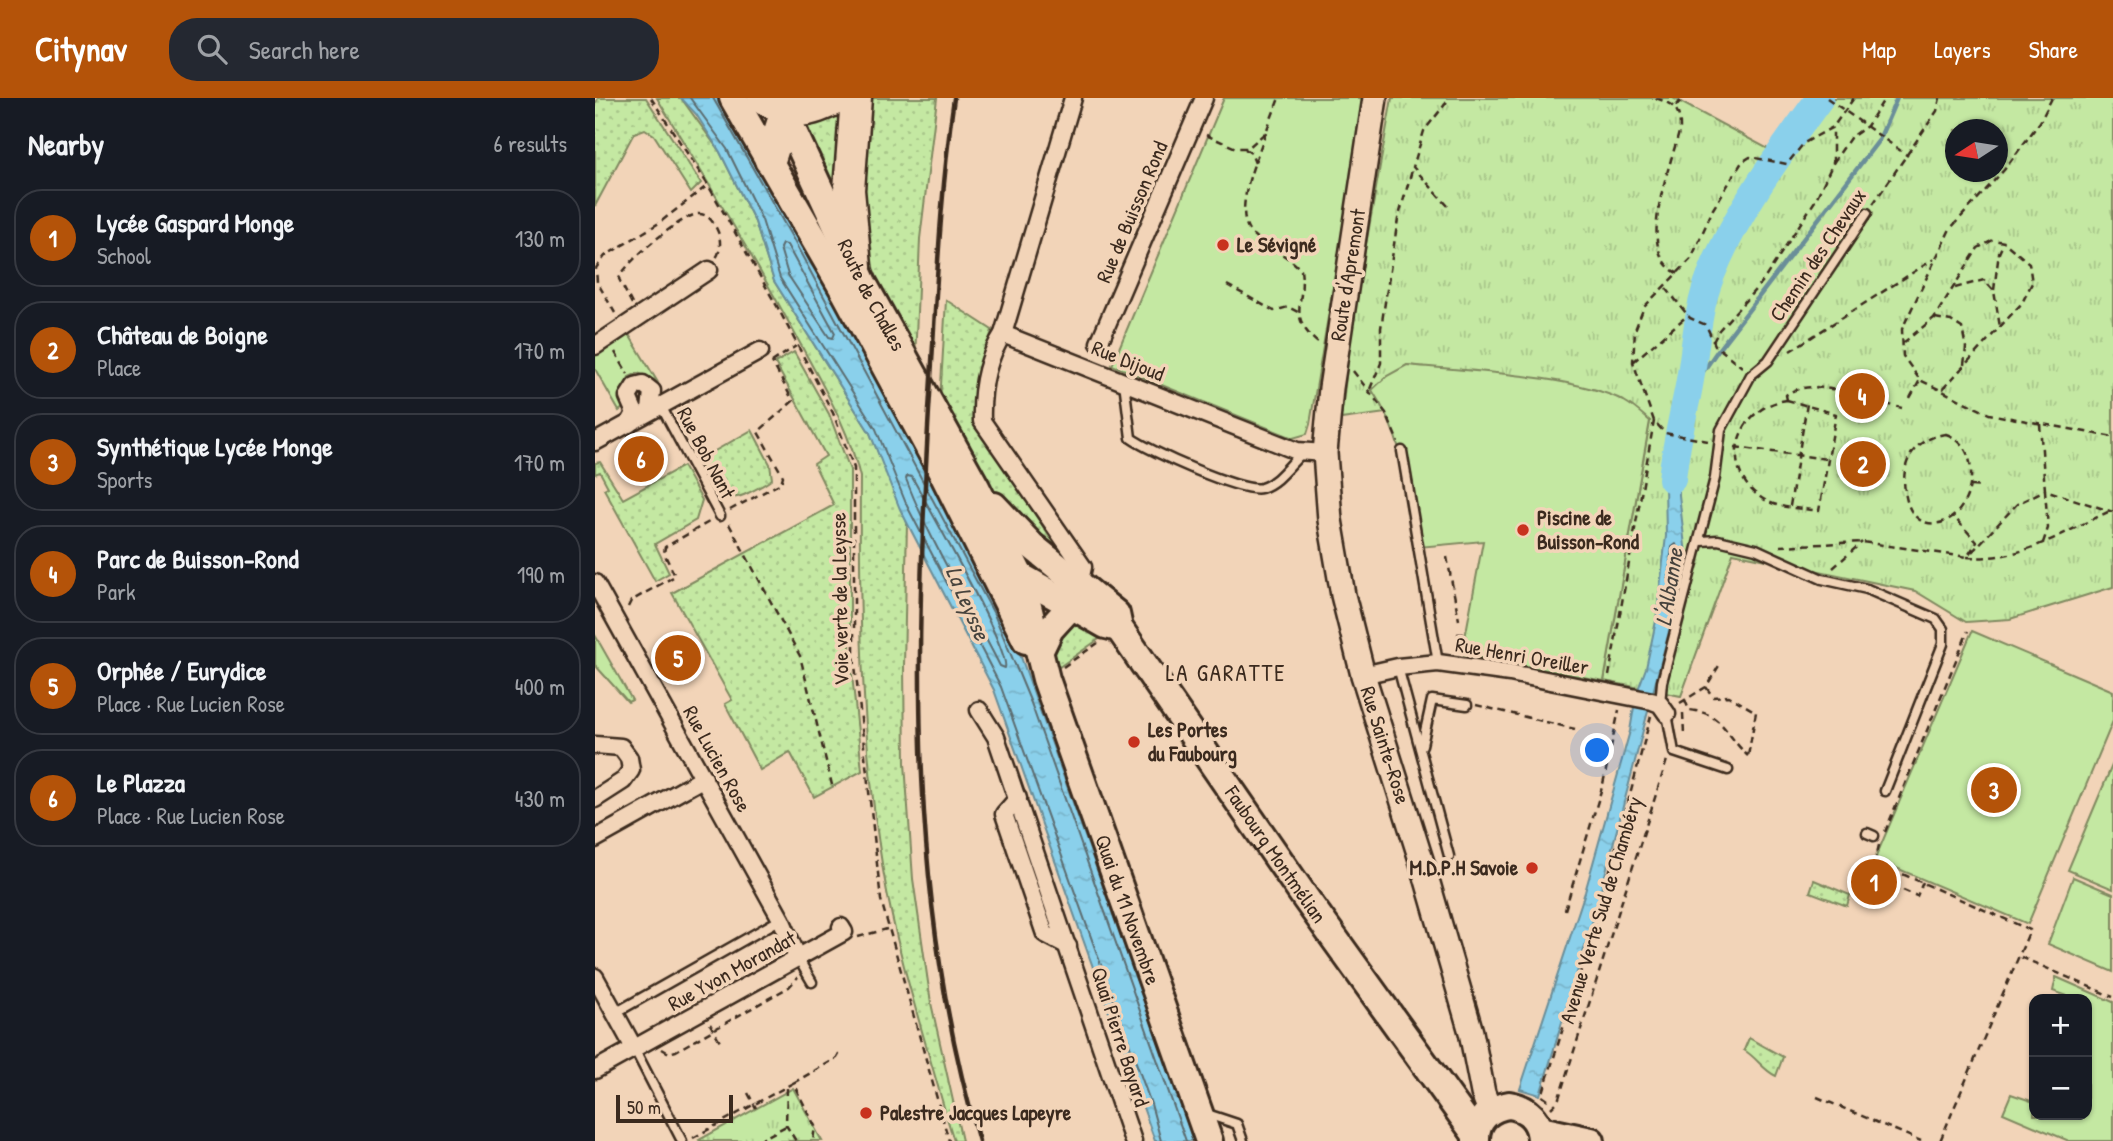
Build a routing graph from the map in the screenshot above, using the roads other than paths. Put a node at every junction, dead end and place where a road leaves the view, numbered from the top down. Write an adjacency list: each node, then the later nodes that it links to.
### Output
1 (733, 98): 8 (main road, Route de Challes)
2 (839, 98): 7 (highway)
3 (856, 98): 10 (highway)
4 (1073, 98): 12 (street)
5 (1204, 98): 14 (street, Rue de Buisson Rond)
6 (1375, 98): 21 (main road, Route d'Apremont)
7 (779, 102): 8 (highway); 10 (main road, Route de Challes)
8 (770, 160): 22 (main road, Route de Challes)
9 (1867, 213): 26 (lane, Chemin des Chevaux)
10 (856, 266): 23 (main road, Route de Challes)
11 (709, 270): 13 (street)
12 (1003, 334): 16 (street, Rue Dijoud); 29 (street)
13 (601, 342)
14 (1099, 343)
15 (766, 356): 17 (street)
16 (1124, 382): 21 (street, Rue Dijoud); 21 (lane)
17 (656, 409): 18 (street); 18 (street); 25 (lane, Rue Bob Nant)
18 (629, 424): 19 (street)
19 (595, 442)
20 (1402, 451): 31 (lane)
21 (1315, 452): 33 (main road, Rue Sainte-Rose)
22 (943, 474): 24 (main road, Quai du 11 Novembre)
23 (976, 487): 27 (main road, Quai du 11 Novembre); 29 (main road, Faubourg Montmélian)
24 (962, 510): 27 (main road, Quai du 11 Novembre); 34 (main road, Quai du 11 Novembre)
25 (718, 517)
26 (1700, 541): 36 (lane, Chemin des Chevaux); 42 (lane)
27 (1021, 578): 29 (main road, Faubourg Montmélian); 30 (main road, Quai du 11 Novembre)
28 (595, 583): 41 (street, Rue Lucien Rose)
29 (1076, 595): 30 (main road); 55 (main road, Faubourg Montmélian)
30 (1040, 650): 34 (main road, Quai du 11 Novembre)
31 (1439, 663): 32 (street, Rue Henri Oreiller); 36 (street, Rue Henri Oreiller)
32 (1398, 667): 33 (street, Rue Henri Oreiller); 39 (lane)
33 (1363, 676): 55 (main road, Rue Sainte-Rose)
34 (1046, 679): 54 (main road, Quai du 11 Novembre)
35 (1467, 705): 39 (lane)
36 (1663, 705): 40 (lane, Chemin des Chevaux)
37 (979, 710): 58 (street, Quai Pierre Bayard)
38 (595, 746): 43 (street)
39 (1422, 748): 45 (lane)
40 (1728, 770)
41 (704, 778): 44 (street); 46 (street, Rue Lucien Rose)
42 (1885, 791)
43 (595, 799)
44 (595, 839)
45 (1449, 856)
46 (781, 919): 48 (street, Rue Lucien Rose); 51 (lane)
47 (841, 927): 48 (street, Rue Yvon Morandat)
48 (799, 958): 50 (lane); 52 (street, Rue Yvon Morandat)
49 (595, 976): 51 (street)
50 (812, 982)
51 (615, 1013): 52 (street)
52 (634, 1048): 53 (street, Rue Yvon Morandat); 57 (lane)
53 (595, 1070)
54 (1199, 1111): 59 (main road, Quai du 11 Novembre); 60 (lane)
55 (1488, 1121): 56 (main road, Faubourg Montmélian)
56 (1539, 1131): 61 (main road)
57 (682, 1141)
58 (1133, 1141)
59 (1209, 1141)
60 (1243, 1141)
61 (1591, 1141)

